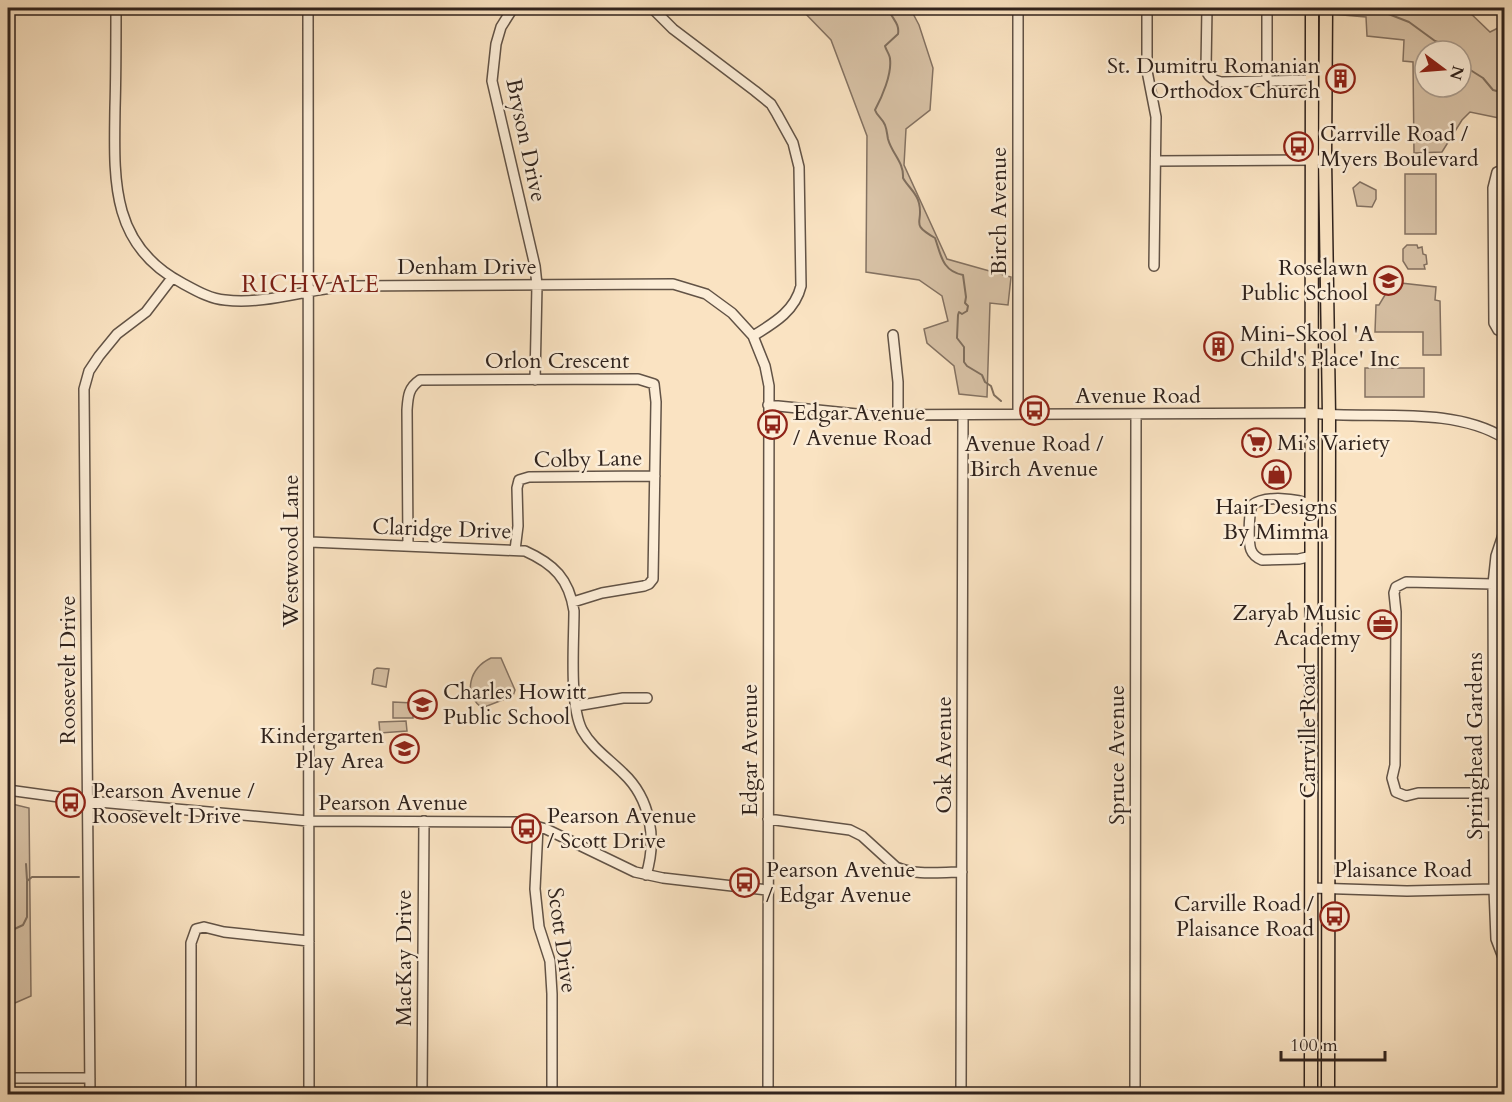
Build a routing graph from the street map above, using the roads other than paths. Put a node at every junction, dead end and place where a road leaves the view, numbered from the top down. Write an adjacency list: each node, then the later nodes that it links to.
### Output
1 (116, 8): 20 (street, Denham Drive)
2 (308, 8): 24 (street, Westwood Lane)
3 (513, 8): 23 (street, Bryson Drive)
4 (652, 8): 27 (street)
5 (1018, 8): 31 (street, Birch Avenue)
6 (1147, 8): 17 (street)
7 (1207, 8): 13 (street)
8 (1267, 8): 13 (street)
9 (1312, 8): 12 (main road, Carrville Road)
10 (1326, 8): 11 (main road, Carrville Road)
11 (1326, 42): 12 (main road); 15 (main road, Carrville Road)
12 (1312, 43): 14 (main road, Carrville Road)
13 (1267, 80): 14 (street)
14 (1311, 80): 16 (main road, Carrville Road)
15 (1325, 159): 16 (street); 21 (main road, Carrville Road)
16 (1311, 160): 17 (street); 22 (main road, Carrville Road)
17 (1156, 161): 19 (street)
18 (1504, 170): 25 (street)
19 (1154, 266)
20 (172, 278): 24 (street, Denham Drive); 52 (street, Roosevelt Drive)
21 (1327, 281): 22 (main road); 35 (main road, Carrville Road)
22 (1312, 282): 30 (main road, Carrville Road)
23 (537, 285): 24 (street, Denham Drive); 27 (street, Denham Drive); 28 (street, Bryson Drive)
24 (309, 293): 40 (street, Westwood Lane)
25 (1504, 333)
26 (893, 335): 32 (street)
27 (753, 336): 29 (street, Denham Drive)
28 (535, 380): 37 (street, Orlon Crescent); 41 (street, Orlon Crescent)
29 (768, 405): 32 (street, Avenue Road); 53 (street, Edgar Avenue)
30 (1311, 413): 34 (street, Avenue Road); 35 (street, Avenue Road); 38 (main road, Carrville Road)
31 (1018, 414): 33 (street, Avenue Road); 34 (street, Avenue Road)
32 (898, 415): 33 (street, Avenue Road)
33 (963, 415): 57 (street, Oak Avenue)
34 (1136, 415): 74 (street, Spruce Avenue)
35 (1329, 416): 36 (street, Avenue Road); 46 (main road, Carrville Road)
36 (1504, 438)
37 (655, 477): 42 (street, Colby Lane); 45 (street, Orlon Crescent)
38 (1312, 505): 43 (main road, Carrville Road); 43 (street)
39 (1504, 532): 44 (street, Springhead Gardens)
40 (310, 542): 41 (street, Claridge Drive); 54 (street, Westwood Lane)
41 (408, 546): 42 (street, Claridge Drive)
42 (515, 550): 45 (street, Claridge Drive)
43 (1312, 555): 47 (main road, Carrville Road)
44 (1493, 584): 51 (street, Springhead Gardens); 51 (street)
45 (573, 602): 49 (street, Claridge Drive)
46 (1328, 635): 47 (main road); 60 (main road, Carrville Road)
47 (1311, 636): 59 (main road, Carrville Road)
48 (647, 698): 49 (street)
49 (576, 706): 58 (street, Claridge Drive)
50 (8, 790): 52 (street, Pearson Avenue)
51 (1494, 793): 61 (street, Springhead Gardens)
52 (88, 801): 54 (street, Pearson Avenue); 66 (street, Roosevelt Drive)
53 (768, 819): 57 (street); 62 (street, Edgar Avenue)
54 (308, 821): 55 (street, Pearson Avenue); 63 (street, Westwood Lane)
55 (424, 821): 56 (street, Pearson Avenue); 70 (street, MacKay Drive)
56 (537, 827): 58 (street, Pearson Avenue); 71 (street, Scott Drive)
57 (962, 872): 73 (street, Oak Avenue)
58 (646, 875): 62 (street, Pearson Avenue)
59 (1312, 888): 60 (street, Plaisance Road); 75 (main road, Carrville Road)
60 (1328, 888): 61 (street, Plaisance Road); 76 (main road, Carrville Road)
61 (1494, 889): 64 (street, Springhead Gardens)
62 (767, 890): 72 (street, Edgar Avenue)
63 (309, 941): 68 (street); 69 (street, Westwood Lane)
64 (1504, 960)
65 (8, 1078): 66 (street)
66 (90, 1078): 67 (street, Roosevelt Drive)
67 (90, 1095)
68 (191, 1095)
69 (309, 1095)
70 (422, 1095)
71 (552, 1095)
72 (768, 1095)
73 (961, 1095)
74 (1135, 1095)
75 (1311, 1095)
76 (1328, 1095)

